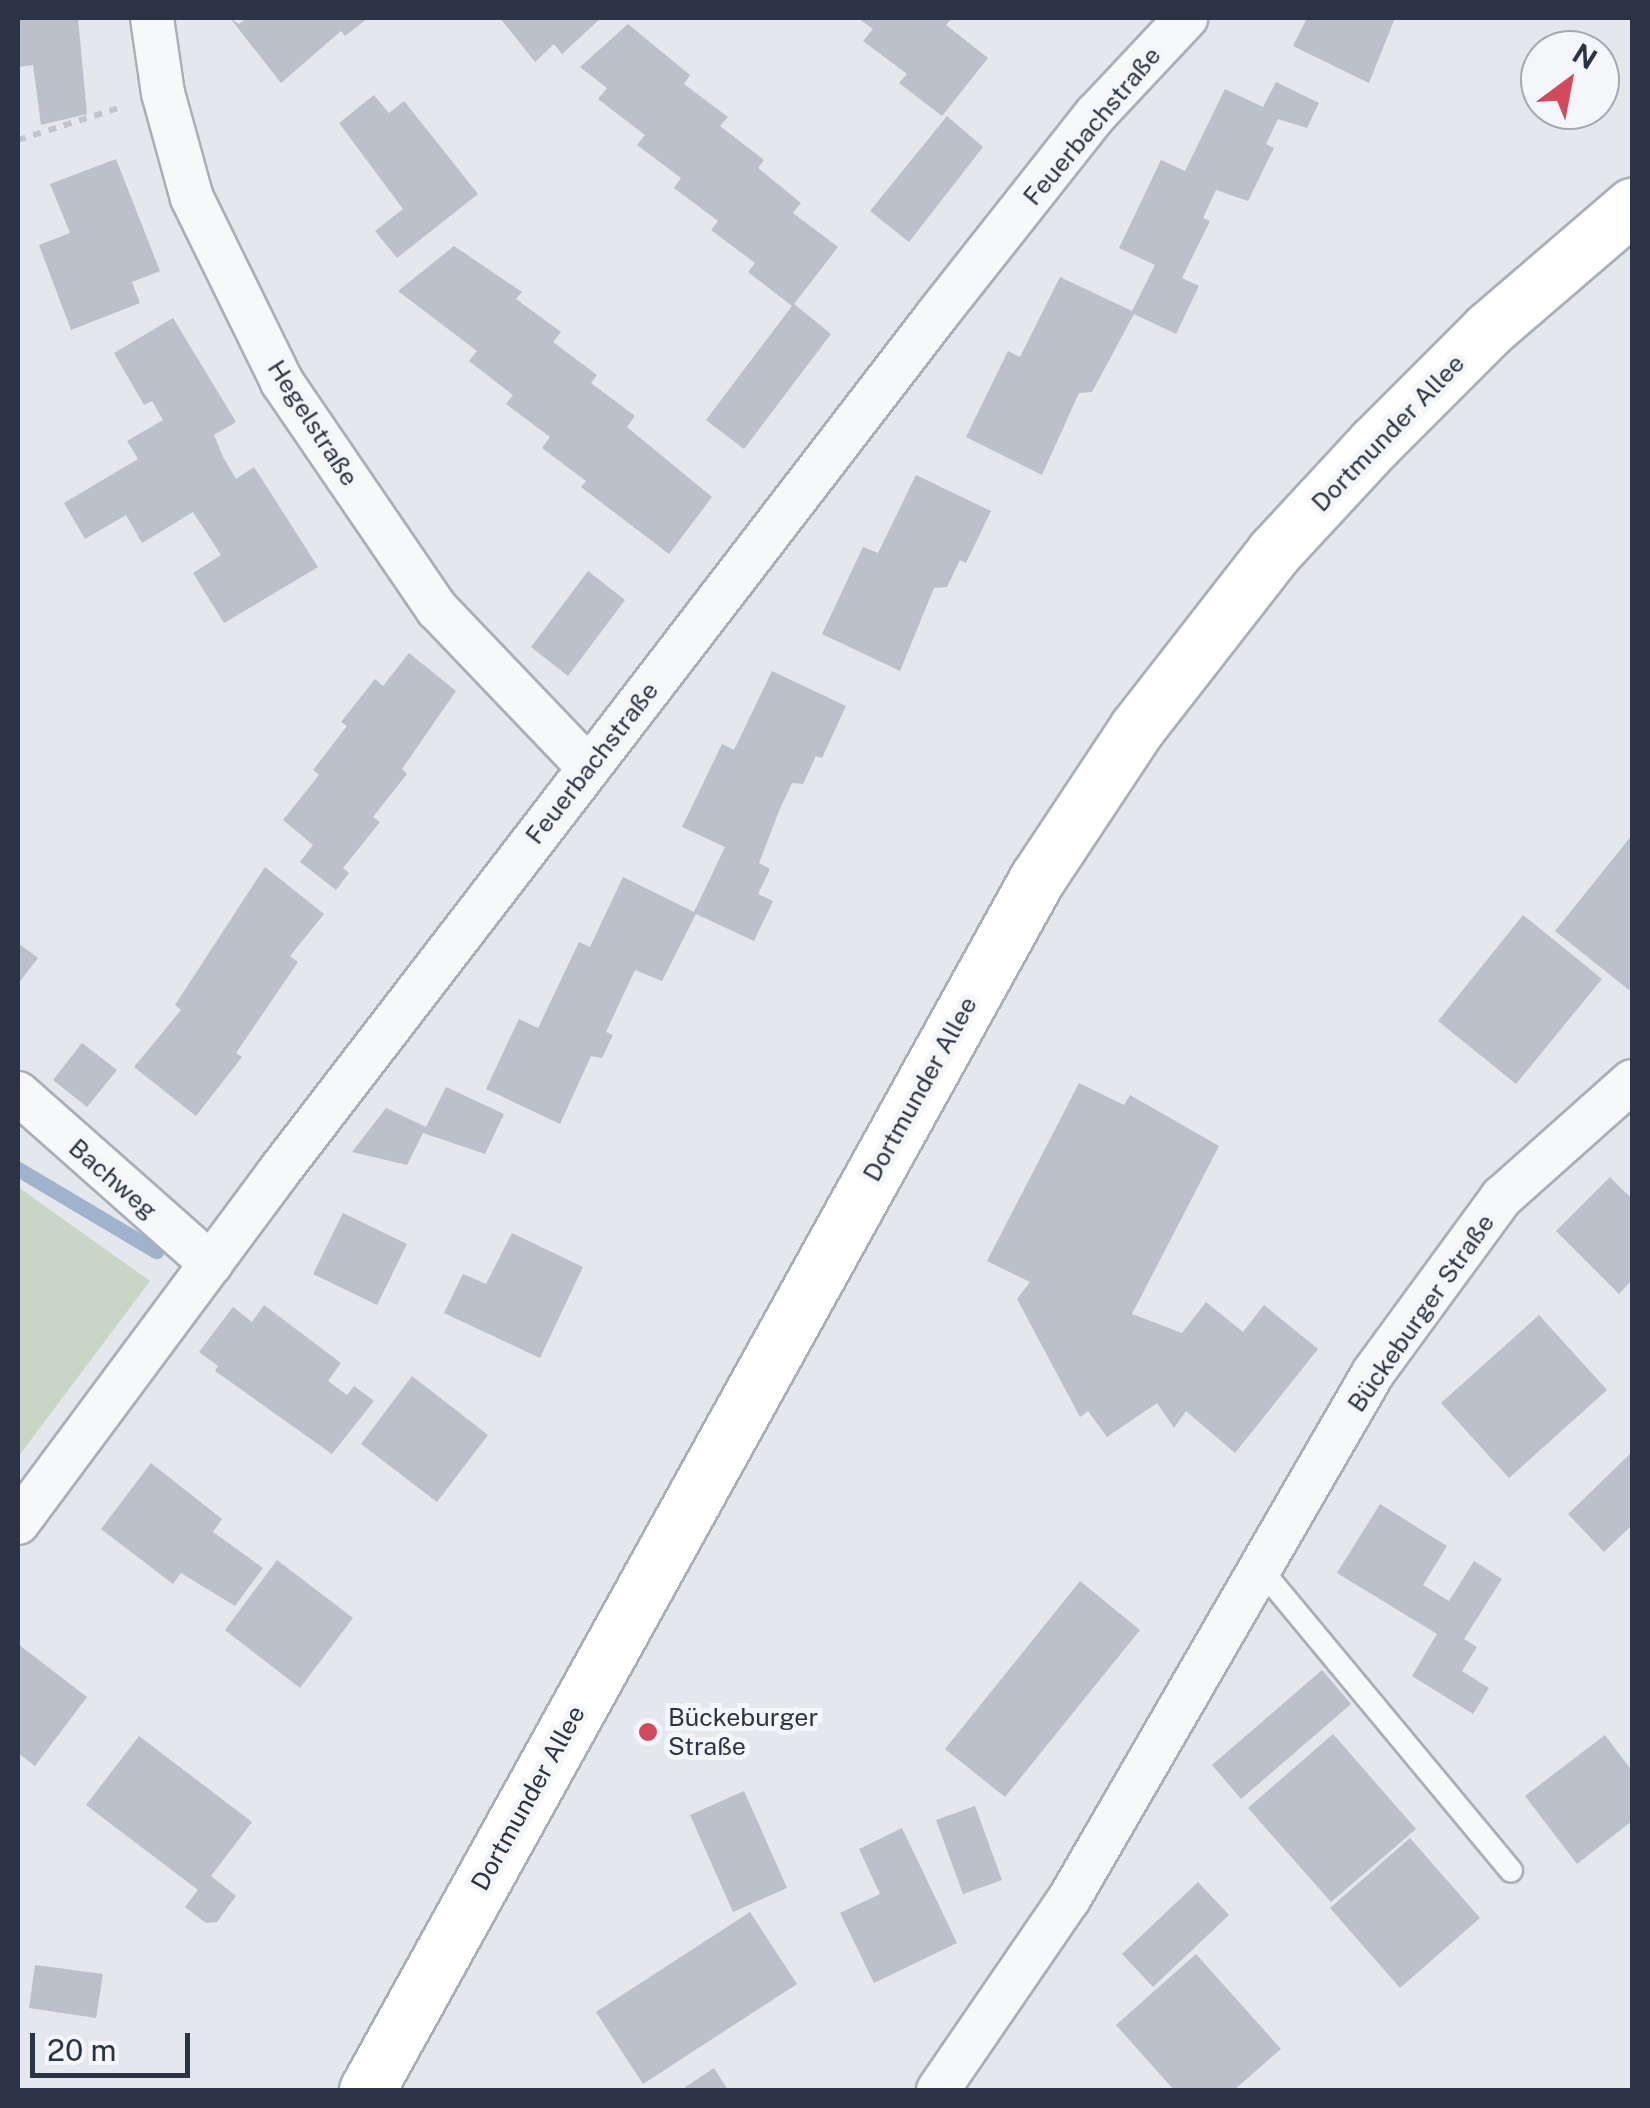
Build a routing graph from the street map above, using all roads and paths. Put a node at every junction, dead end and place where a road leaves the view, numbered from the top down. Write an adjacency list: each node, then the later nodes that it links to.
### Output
1 (152, 18): 3 (street, Hegelstraße)
2 (1186, 18): 6 (street, Feuerbachstraße)
3 (163, 93): 4 (path); 6 (street, Hegelstraße)
4 (18, 140)
5 (1632, 206): 13 (main road, Dortmunder Allee)
6 (588, 767): 9 (street, Feuerbachstraße)
7 (1632, 1080): 11 (street, Bückeburger Straße)
8 (18, 1094): 9 (street, Bachweg)
9 (210, 1264): 10 (street, Feuerbachstraße)
10 (18, 1524)
11 (1263, 1572): 12 (lane); 14 (street, Bückeburger Straße)
12 (1511, 1871)
13 (367, 2090)
14 (938, 2090)

